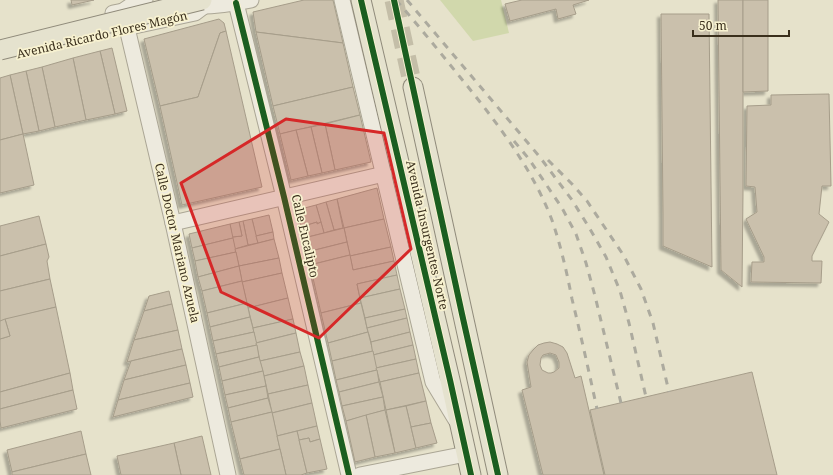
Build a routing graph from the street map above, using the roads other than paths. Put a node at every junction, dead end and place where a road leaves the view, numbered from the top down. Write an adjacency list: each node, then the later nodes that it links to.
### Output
1 (251, 0): 5 (street, Avenida Ricardo Flores Magón)
2 (342, 0): 13 (street, Avenida Insurgentes Norte)
3 (361, 0): 16 (main road, Avenida Insurgentes Norte)
4 (141, 1): 6 (street, Avenida Ricardo Flores Magón); 7 (street, Avenida Ricardo Flores Magón)
5 (236, 4): 6 (street, Avenida Ricardo Flores Magón); 14 (street, Calle Eucalipto)
6 (197, 5): 8 (street, Avenida Ricardo Flores Magón); 10 (main road, Avenida Ricardo Flores Magón, bridge)
7 (123, 11): 8 (street, Calle Doctor Mariano Azuela); 9 (street, Avenida Ricardo Flores Magón)
8 (127, 28): 11 (street, Avenida Ricardo Flores Magón); 15 (street, Calle Doctor Mariano Azuela)
9 (0, 41)
10 (0, 50)
11 (0, 59)
12 (413, 87): 22 (main road, Avenida Insurgentes Norte)
13 (384, 174): 14 (street); 16 (street, Avenida Insurgentes Norte)
14 (284, 197): 15 (street); 19 (street, Calle Eucalipto)
15 (173, 222): 18 (street, Calle Doctor Mariano Azuela)
16 (461, 430): 17 (main road, Avenida Insurgentes Norte)
17 (466, 454): 20 (street); 21 (main road, Avenida Insurgentes Norte)
18 (228, 475)
19 (350, 475)
20 (360, 475)
21 (470, 475)
22 (498, 475)

